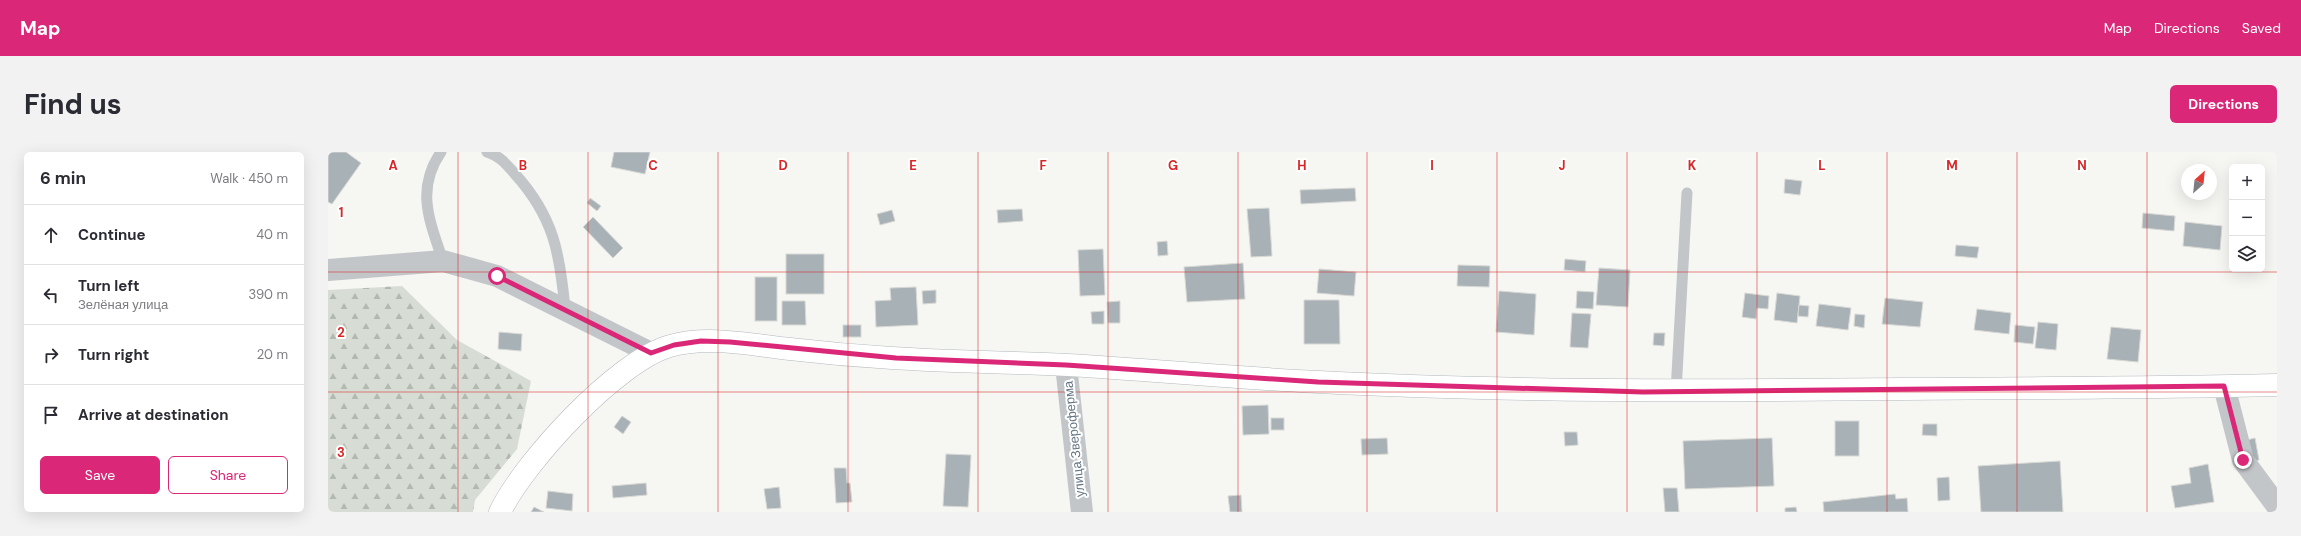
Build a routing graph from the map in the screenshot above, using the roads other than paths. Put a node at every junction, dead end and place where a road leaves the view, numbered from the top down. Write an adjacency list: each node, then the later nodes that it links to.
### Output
1 (441, 152): 4 (lane)
2 (487, 152): 6 (lane)
3 (1687, 193): 11 (lane)
4 (443, 261): 5 (street); 6 (street)
5 (328, 270)
6 (565, 310): 7 (street)
7 (651, 353): 8 (street); 13 (street)
8 (1066, 365): 11 (street); 14 (street, улица Звероферма)
9 (2277, 385): 10 (street)
10 (2224, 386): 11 (street); 12 (street)
11 (1676, 392)
12 (2277, 506)
13 (500, 512)
14 (1082, 512)

